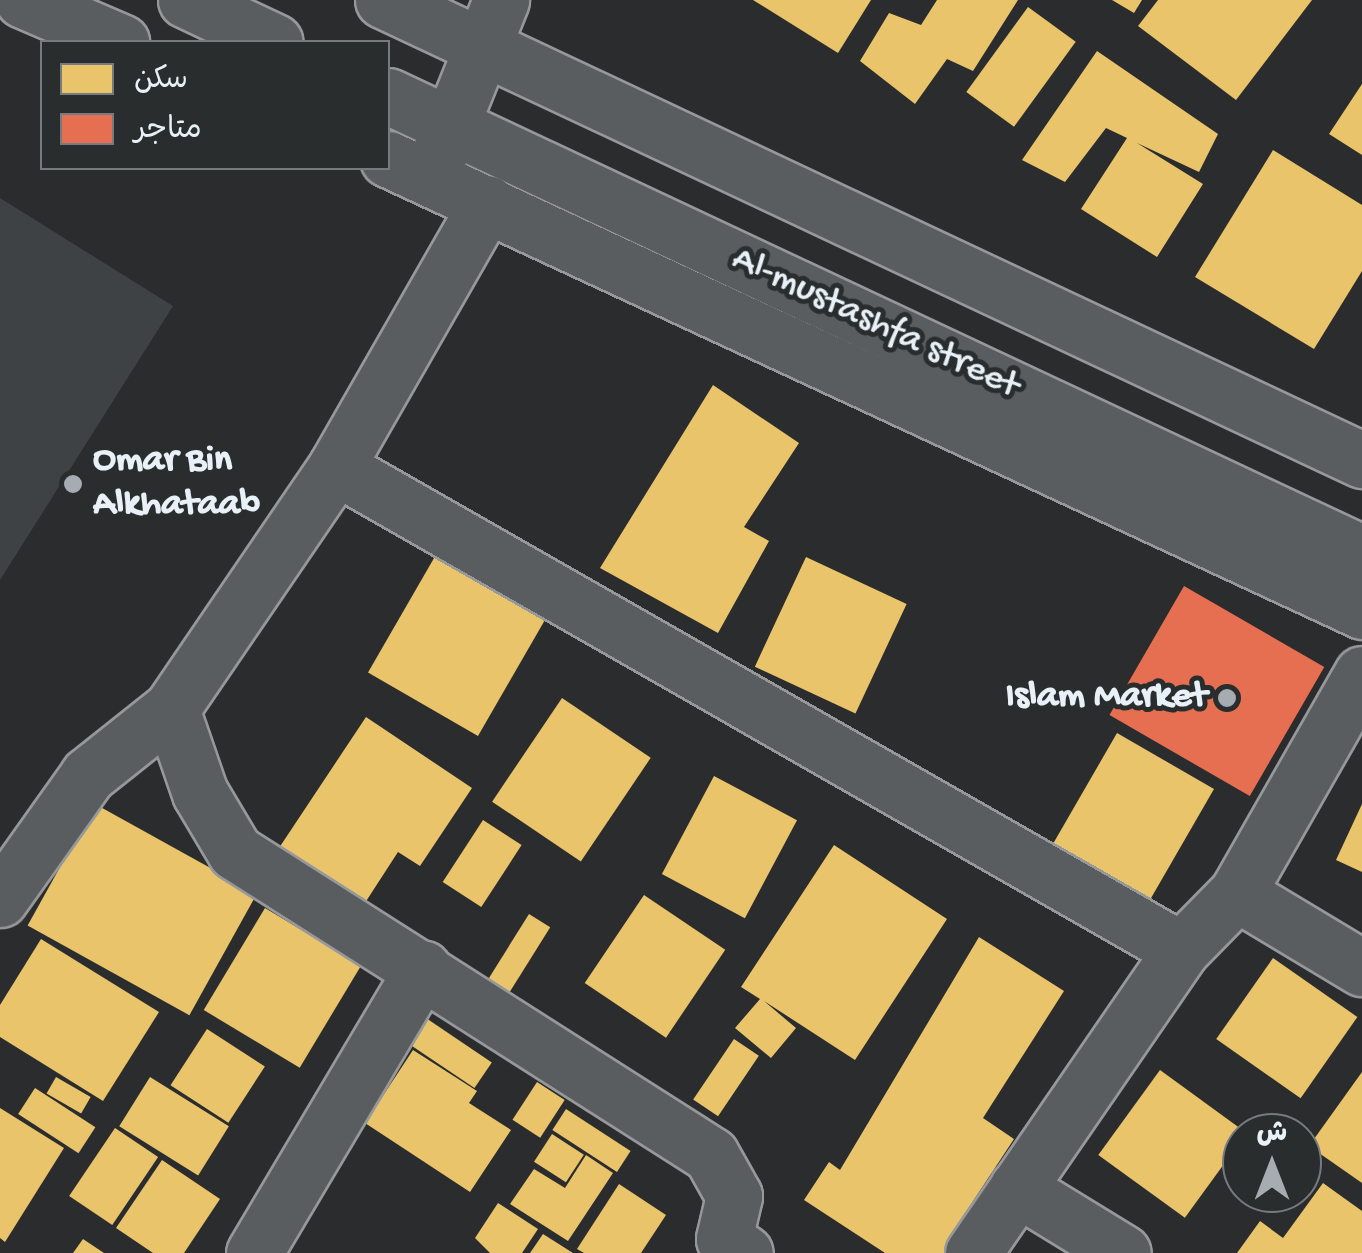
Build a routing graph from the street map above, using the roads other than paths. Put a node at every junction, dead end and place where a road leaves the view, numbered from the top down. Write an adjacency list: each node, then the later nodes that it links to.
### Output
1 (23, 0): 5 (street)
2 (186, 0): 6 (street)
3 (383, 0): 4 (street)
4 (489, 20): 8 (street); 11 (street)
5 (116, 40)
6 (271, 40)
7 (390, 97): 8 (street, Al-mustashfa street)
8 (454, 128): 9 (street); 13 (street, Al-mustashfa street)
9 (409, 168): 10 (street, Al-mustashfa street)
10 (487, 203): 12 (street); 14 (street, Al-mustashfa street)
11 (1361, 457)
12 (336, 467): 16 (street); 19 (street)
13 (1362, 552)
14 (1362, 611)
15 (1362, 674): 17 (street)
16 (171, 708): 18 (street); 20 (street)
17 (1238, 892): 19 (street); 21 (street)
18 (0, 899)
19 (1180, 950): 22 (street)
20 (423, 968): 23 (street); 24 (street)
21 (1362, 968)
22 (1017, 1188): 25 (street); 26 (street)
23 (728, 1248)
24 (254, 1253)
25 (974, 1253)
26 (1123, 1253)

